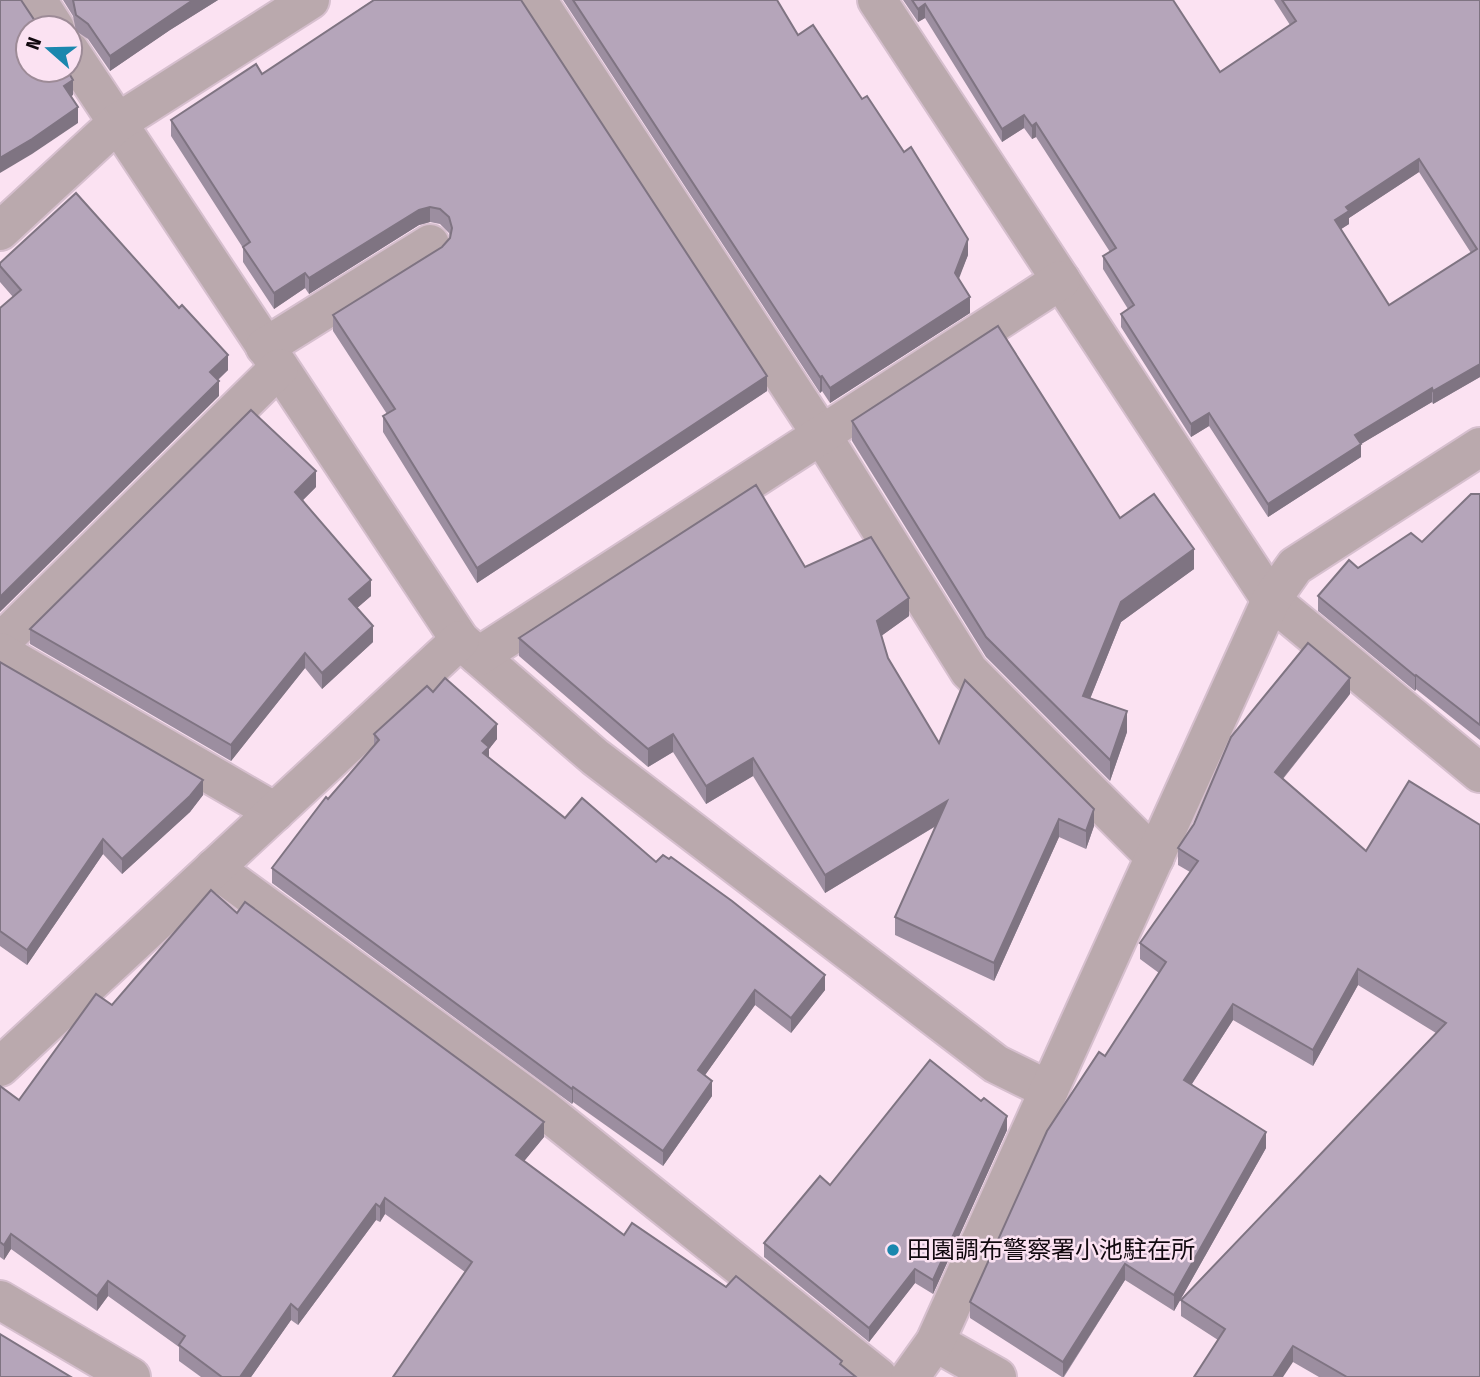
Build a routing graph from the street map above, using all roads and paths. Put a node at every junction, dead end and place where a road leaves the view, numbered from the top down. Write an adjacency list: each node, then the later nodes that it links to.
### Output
1 (310, 0): 5 (street)
2 (537, 0): 10 (street)
3 (877, 0): 8 (street)
4 (84, 72): 5 (street)
5 (117, 123): 6 (street); 9 (street)
6 (0, 231)
7 (430, 244): 9 (street)
8 (1061, 280): 10 (street); 12 (street)
9 (272, 357): 13 (street); 14 (street)
10 (821, 434): 14 (street); 18 (street)
11 (1480, 447): 12 (street)
12 (1271, 600): 16 (street); 18 (street)
13 (0, 643)
14 (470, 648): 17 (street); 21 (street)
15 (0, 652): 17 (street)
16 (1480, 773)
17 (275, 812): 19 (street)
18 (1155, 857): 21 (street)
19 (214, 868): 20 (street); 25 (street)
20 (0, 1067)
21 (1049, 1090): 23 (street)
22 (0, 1300): 24 (street)
23 (935, 1342): 26 (street); 27 (street)
24 (131, 1377)
25 (878, 1377)
26 (910, 1377)
27 (997, 1377)

